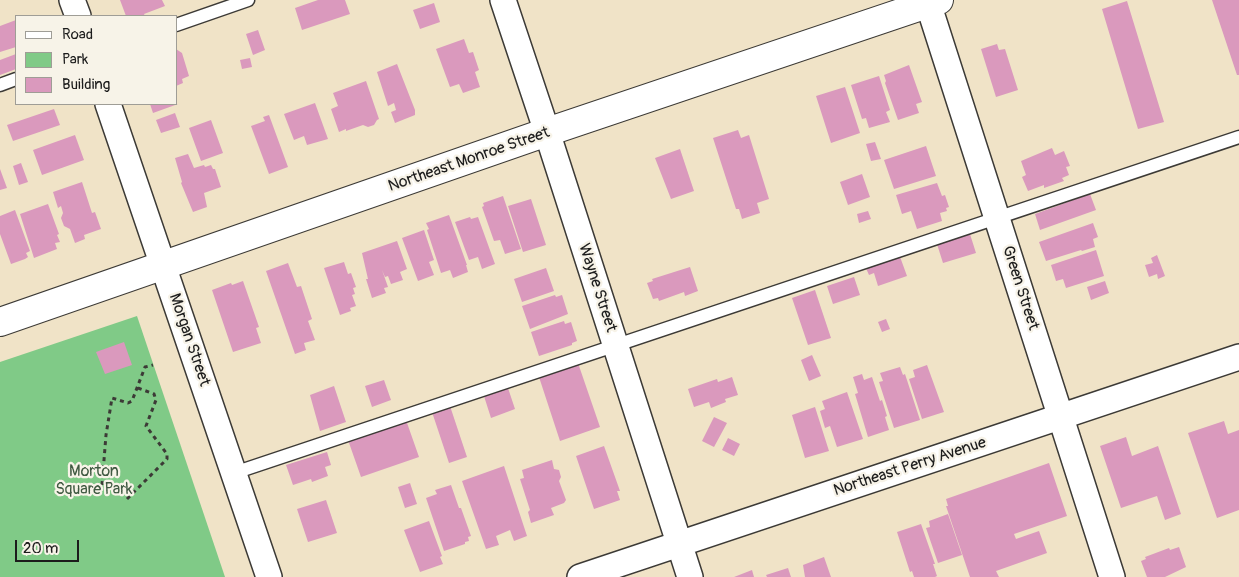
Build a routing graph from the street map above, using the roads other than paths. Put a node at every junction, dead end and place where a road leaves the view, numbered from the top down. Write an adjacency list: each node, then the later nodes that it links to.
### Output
1 (72, 0): 5 (street)
2 (248, 0): 6 (lane)
3 (503, 0): 10 (street, Wayne Street)
4 (932, 1): 10 (street, Northeast Monroe Street); 12 (street, Green Street)
5 (78, 15)
6 (178, 23)
7 (15, 79): 8 (lane)
8 (0, 85)
9 (108, 105): 13 (street, Morgan Street)
10 (548, 132): 13 (street, Northeast Monroe Street); 15 (street, Wayne Street)
11 (1239, 137): 12 (lane)
12 (997, 218): 15 (lane); 17 (street, Green Street)
13 (164, 266): 14 (street, Northeast Monroe Street); 18 (street, Morgan Street)
14 (0, 322)
15 (616, 346): 18 (lane); 19 (street, Wayne Street)
16 (1239, 357): 17 (street, Northeast Perry Avenue)
17 (1061, 417): 19 (street, Northeast Perry Avenue); 23 (street, Green Street)
18 (234, 474): 20 (street, Morgan Street)
19 (679, 543): 21 (street, Northeast Perry Avenue); 22 (street, Wayne Street)
20 (269, 577)
21 (580, 577)
22 (690, 577)
23 (1112, 577)

